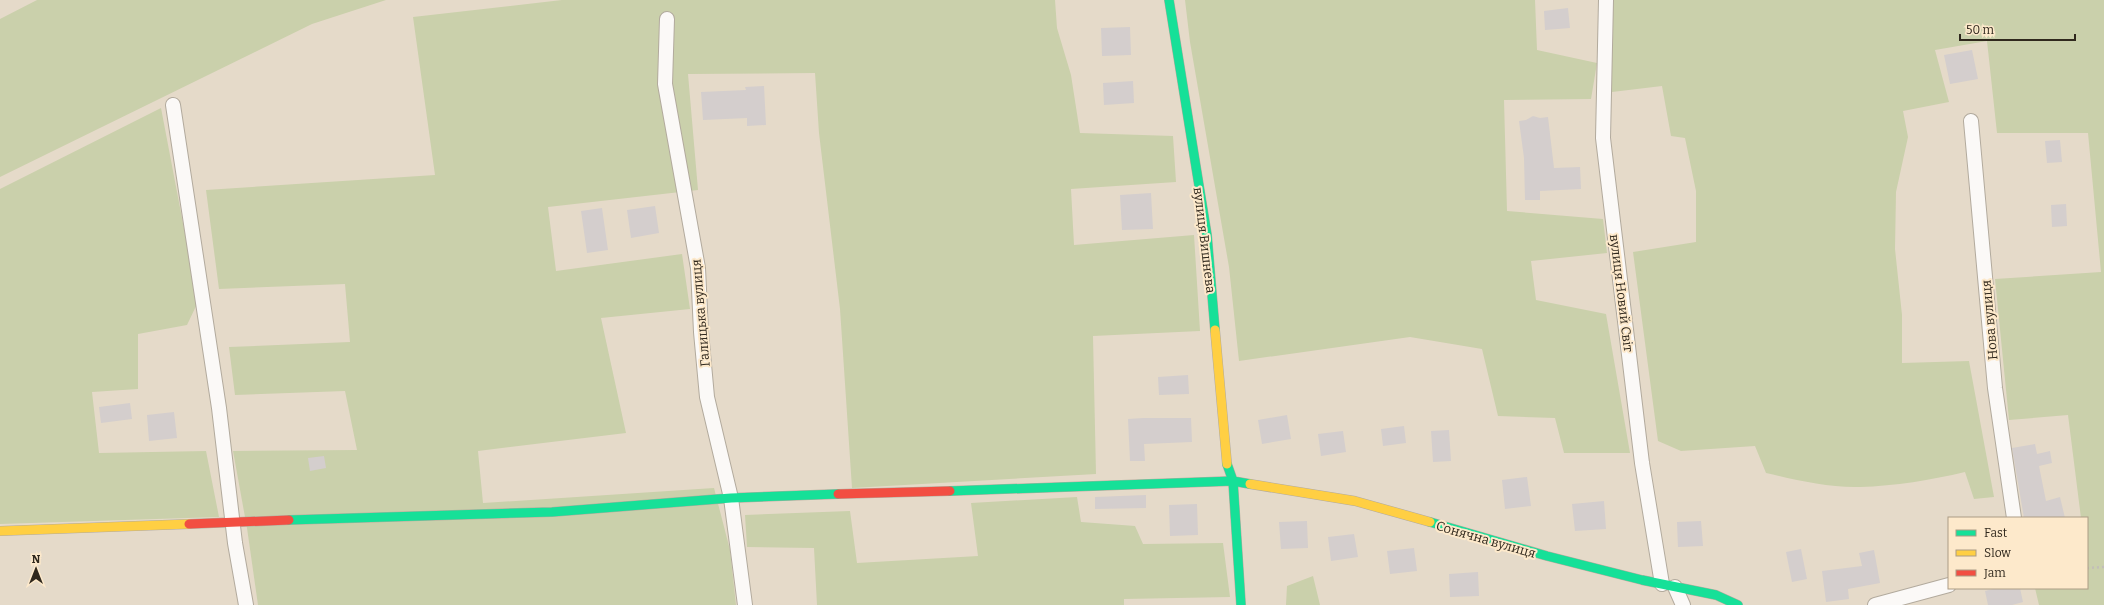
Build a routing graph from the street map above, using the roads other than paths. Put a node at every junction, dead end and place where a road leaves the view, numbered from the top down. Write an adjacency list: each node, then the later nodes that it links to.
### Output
1 (1169, 0): 6 (street, вулиця Вишнева)
2 (1606, 0): 12 (street, вулиця Новий Світ)
3 (667, 20): 7 (street, Галицька вулиця)
4 (173, 105): 9 (street)
5 (1971, 121): 8 (street, Нова вулиця)
6 (1233, 480): 7 (street, Сонячна вулиця); 12 (street, Сонячна вулиця); 15 (street, вулиця Вишнева)
7 (731, 498): 9 (street, Сонячна вулиця); 14 (street, Галицька вулиця)
8 (2014, 517)
9 (233, 522): 10 (street, Сонячна вулиця); 13 (street)
10 (0, 530)
11 (1948, 585): 18 (street)
12 (1669, 586): 16 (street, вулиця Новий Світ); 17 (street, Сонячна вулиця)
13 (246, 605)
14 (745, 605)
15 (1241, 605)
16 (1683, 605)
17 (1738, 605)
18 (1875, 605)

